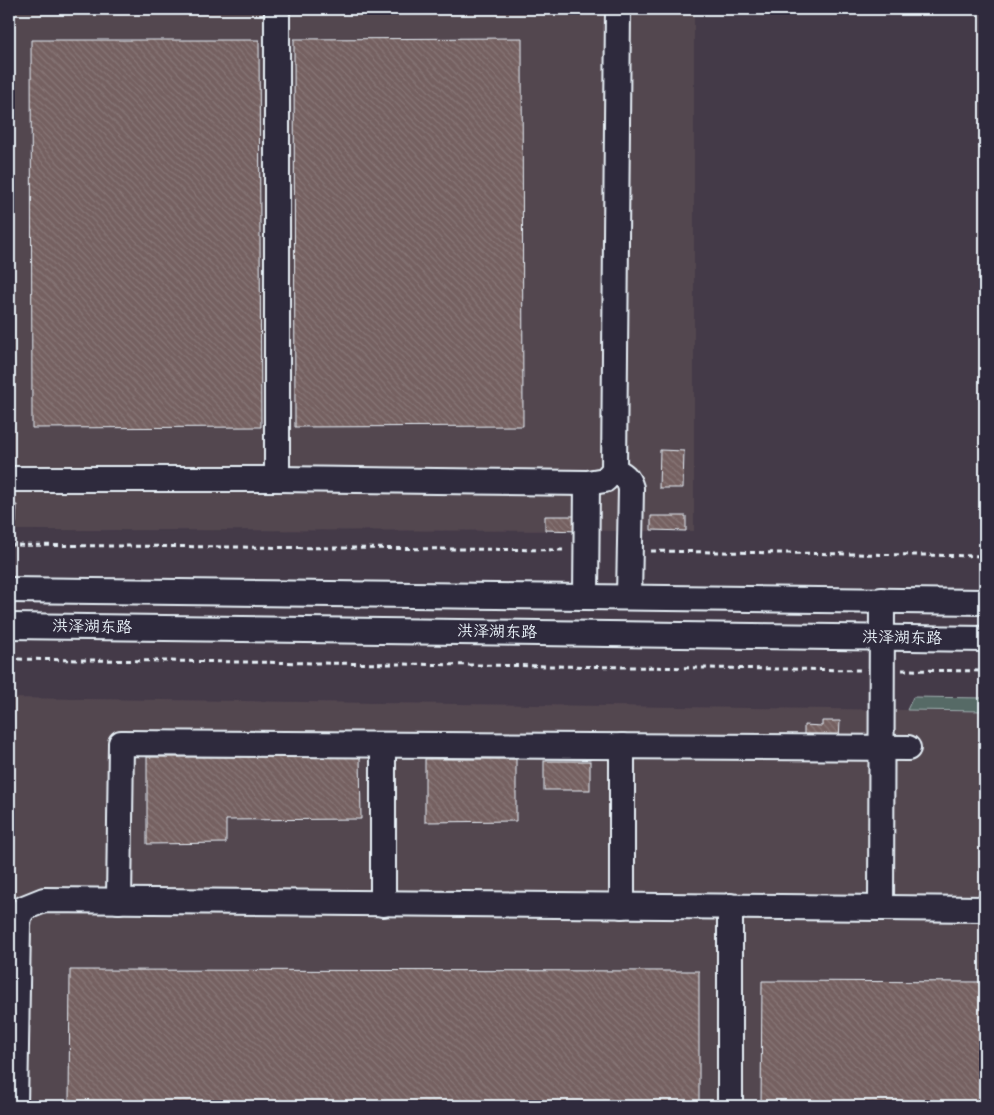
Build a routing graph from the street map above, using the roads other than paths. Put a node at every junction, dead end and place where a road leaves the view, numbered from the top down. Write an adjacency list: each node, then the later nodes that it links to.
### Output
1 (277, 9): 5 (street)
2 (618, 9): 3 (street)
3 (614, 470): 6 (street); 9 (street)
4 (9, 479): 5 (street)
5 (278, 479): 6 (street)
6 (587, 483): 8 (street)
7 (9, 590): 8 (street)
8 (586, 597): 9 (street)
9 (629, 597): 10 (street)
10 (882, 600): 11 (street); 13 (street)
11 (985, 602)
12 (9, 626): 13 (street, 洪泽湖东路)
13 (882, 638): 14 (street, 洪泽湖东路); 17 (street)
14 (985, 639)
15 (383, 745): 16 (street); 19 (street); 20 (street)
16 (622, 746): 17 (street); 21 (street)
17 (882, 748): 18 (street); 23 (street)
18 (908, 748)
19 (119, 901): 20 (street); 25 (street)
20 (383, 904): 21 (street)
21 (622, 906): 22 (street)
22 (730, 906): 23 (street); 26 (street)
23 (881, 908): 24 (street)
24 (985, 909)
25 (15, 1106)
26 (730, 1106)

